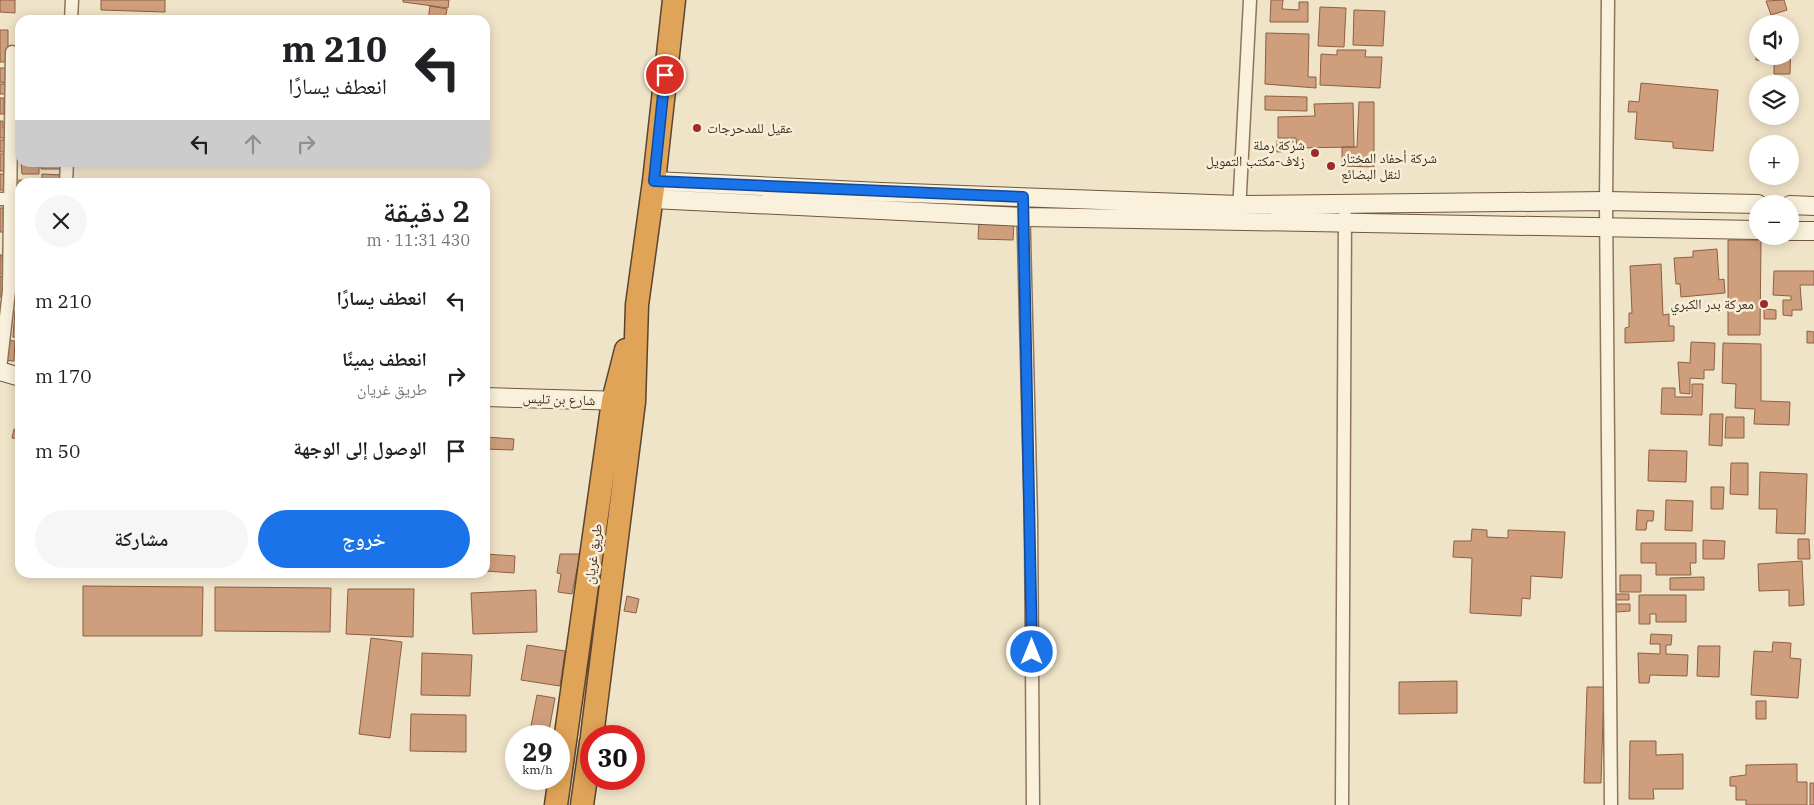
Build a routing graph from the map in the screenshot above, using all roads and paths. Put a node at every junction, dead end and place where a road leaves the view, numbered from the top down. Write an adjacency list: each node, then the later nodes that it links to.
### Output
1 (72, 0): 5 (street)
2 (674, 0): 7 (highway, طريق غريان)
3 (1250, 0): 15 (street)
4 (1608, 0): 10 (street)
5 (71, 15)
6 (12, 52): 9 (street)
7 (653, 190): 8 (street); 16 (street); 25 (highway, طريق غريان)
8 (1023, 197): 15 (street); 16 (street)
9 (10, 199): 22 (street)
10 (1606, 201): 11 (street); 12 (street); 18 (street)
11 (1345, 204): 15 (street); 17 (street)
12 (1749, 204)
13 (1799, 205): 14 (street)
14 (1814, 206)
15 (1239, 213): 16 (street); 17 (street)
16 (1025, 217): 30 (street)
17 (1345, 224): 18 (street); 31 (street)
18 (1606, 228): 19 (street); 32 (street)
19 (1749, 230)
20 (1799, 231): 21 (street)
21 (1814, 231)
22 (0, 370): 23 (street)
23 (15, 375)
24 (490, 397): 25 (street, شارع بن تليس)
25 (624, 401): 26 (highway, طريق غريان); 28 (highway, طريق غريان)
26 (593, 725)
27 (584, 790): 29 (highway)
28 (556, 805)
29 (582, 805)
30 (1032, 805)
31 (1342, 805)
32 (1611, 805)

